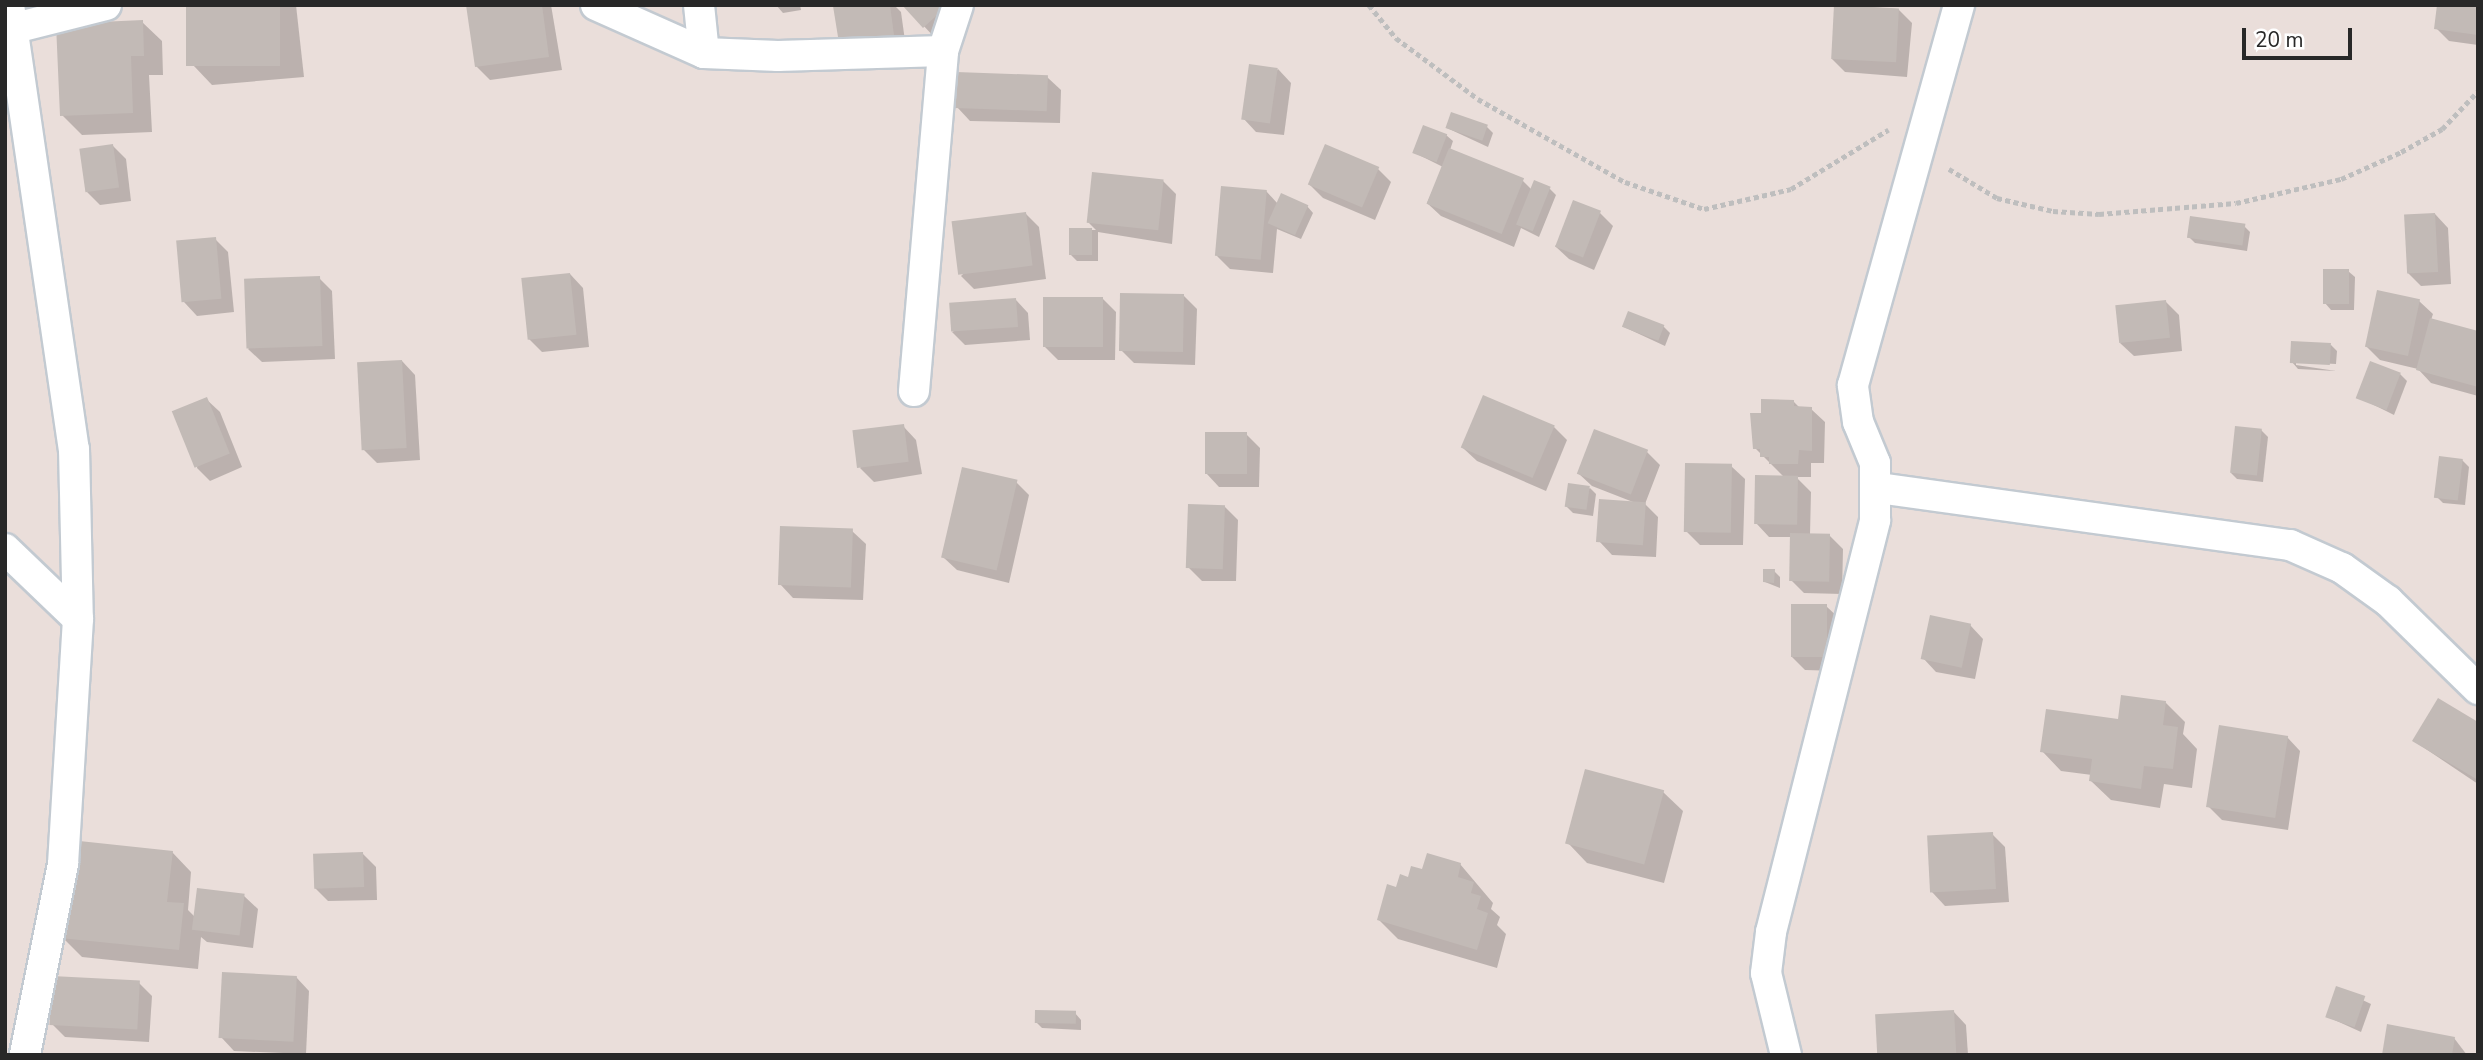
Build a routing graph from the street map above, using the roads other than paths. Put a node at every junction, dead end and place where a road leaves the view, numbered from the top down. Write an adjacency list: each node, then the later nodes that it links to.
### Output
1 (106, 5): 6 (street)
2 (596, 5): 8 (street)
3 (699, 5): 8 (street)
4 (958, 5): 7 (street)
5 (1959, 5): 10 (street)
6 (10, 17): 12 (street)
7 (943, 51): 8 (street); 9 (street)
8 (704, 53)
9 (914, 391)
10 (1878, 488): 13 (street); 15 (street)
11 (5, 549): 12 (street)
12 (78, 618): 14 (street)
13 (2478, 690)
14 (25, 1055)
15 (1786, 1055)

